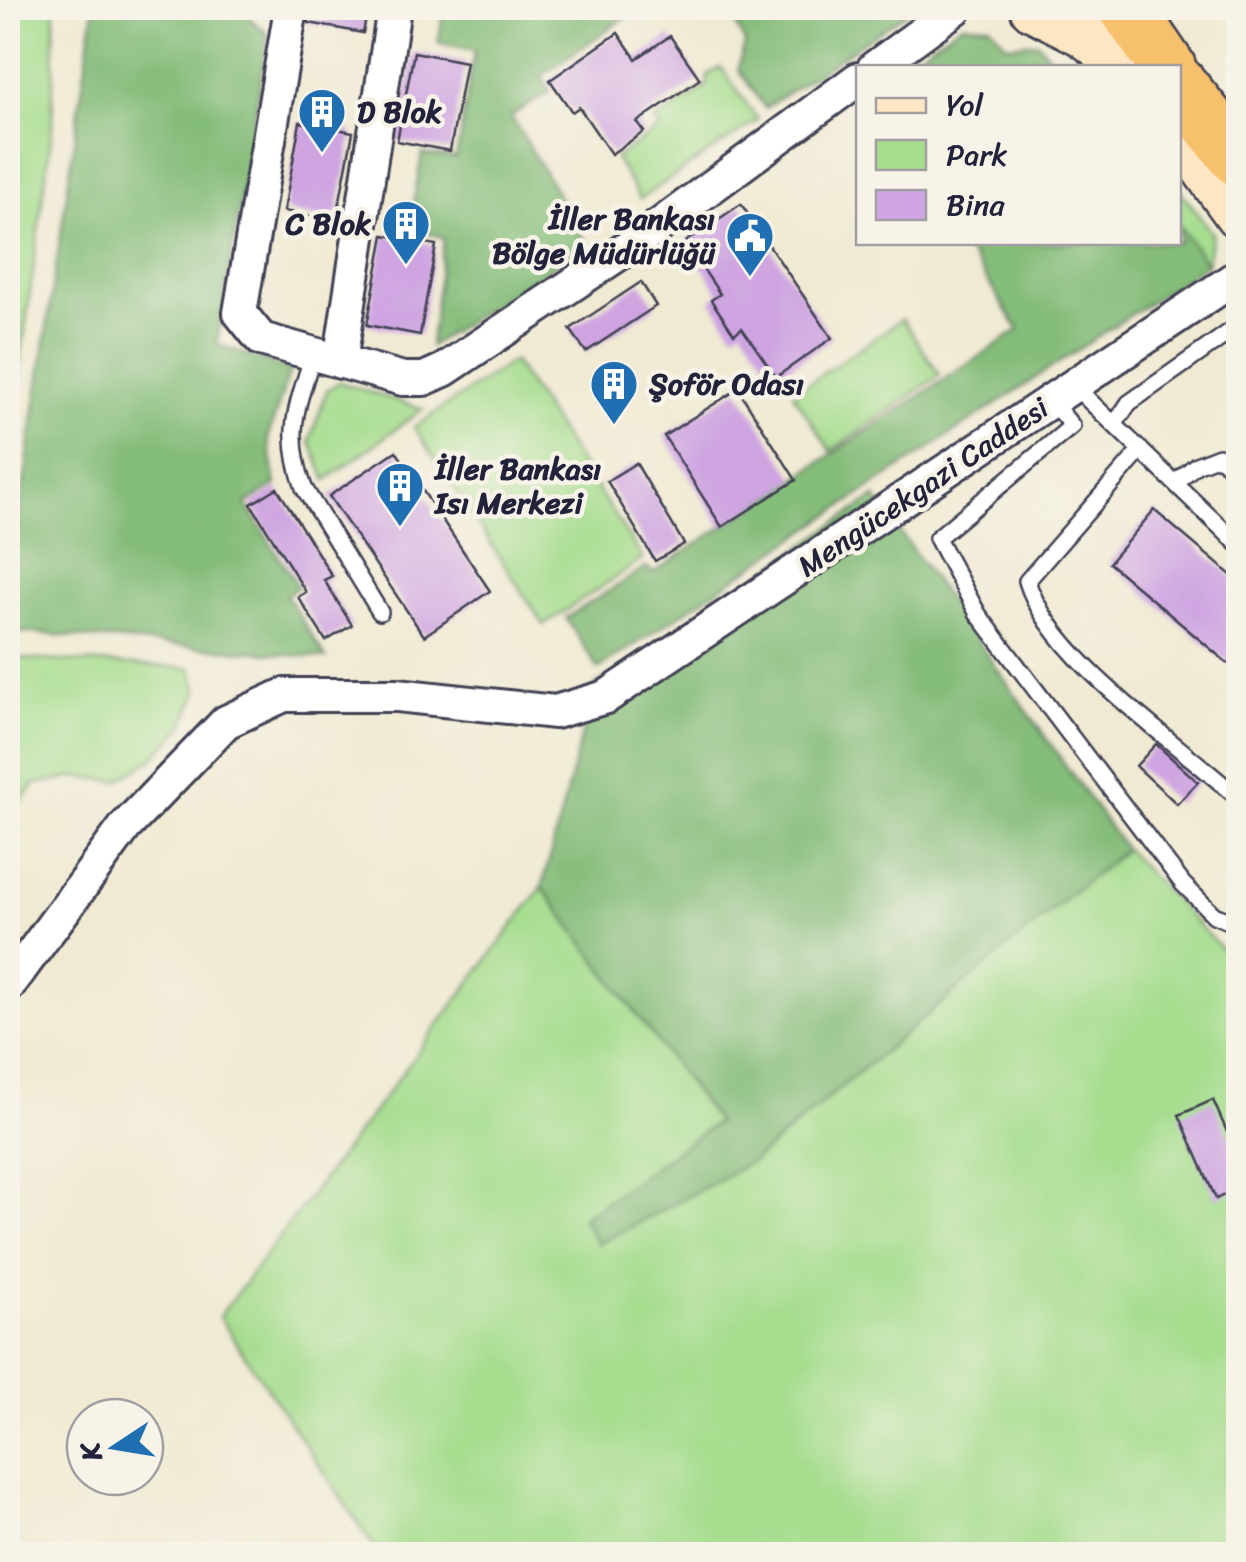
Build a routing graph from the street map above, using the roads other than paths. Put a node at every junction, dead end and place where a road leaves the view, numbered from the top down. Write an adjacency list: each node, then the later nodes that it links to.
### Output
1 (291, 8): 18 (street)
2 (394, 8): 18 (street)
3 (956, 8): 7 (street)
4 (1033, 8): 8 (street)
5 (1104, 8): 9 (street)
6 (1128, 8): 10 (highway)
7 (878, 65)
8 (1128, 65)
9 (1131, 65)
10 (1166, 65)
11 (856, 80): 18 (street)
12 (1181, 88): 14 (highway)
13 (1181, 136): 15 (street)
14 (1238, 158)
15 (1238, 215)
16 (1238, 276): 19 (street, Mengücekgazi Caddesi)
17 (1238, 326): 20 (lane)
18 (327, 358): 25 (lane)
19 (1062, 393): 20 (lane); 27 (lane); 28 (street, Mengücekgazi Caddesi)
20 (1114, 425): 21 (lane)
21 (1141, 450): 23 (lane); 26 (lane)
22 (1238, 475): 23 (lane)
23 (1175, 483): 24 (lane)
24 (1238, 544)
25 (380, 612)
26 (1238, 798)
27 (1238, 925)
28 (8, 986)

